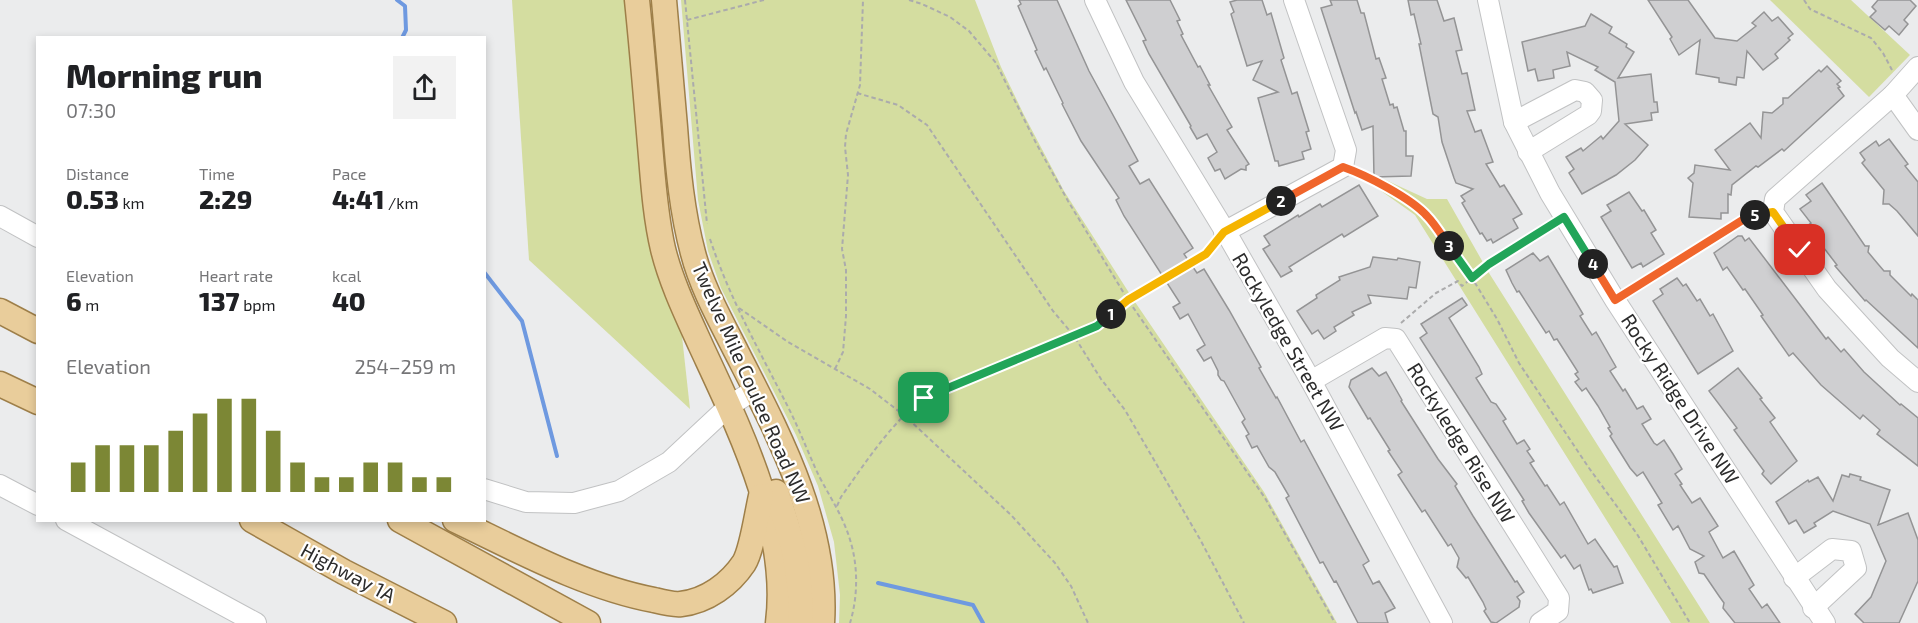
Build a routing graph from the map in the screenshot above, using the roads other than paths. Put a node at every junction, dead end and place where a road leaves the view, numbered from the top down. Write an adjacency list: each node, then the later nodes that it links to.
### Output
1 (638, 0): 23 (main road, Twelve Mile Coulee Road NW)
2 (664, 0): 21 (main road, Twelve Mile Coulee Road NW)
3 (1095, 0): 12 (street, Rockyledge Street NW)
4 (1294, 0): 12 (street)
5 (1488, 0): 8 (street, Rocky Ridge Drive NW)
6 (1918, 67): 7 (street)
7 (1898, 89): 9 (street); 19 (street)
8 (1514, 122): 10 (street, Rocky Ridge Drive NW); 10 (street)
9 (1918, 130)
10 (1528, 152): 33 (street, Rocky Ridge Drive NW)
11 (0, 216): 13 (street)
12 (1224, 232): 18 (street, Rockyledge Street NW)
13 (36, 236)
14 (0, 298): 16 (main road)
15 (0, 311): 17 (main road)
16 (36, 315)
17 (36, 330)
18 (1311, 381): 43 (street, Rockyledge Street NW); 44 (street, Rockyledge Rise NW)
19 (1918, 382)
20 (0, 384): 22 (main road)
21 (756, 389): 23 (street); 42 (main road, Twelve Mile Coulee Road NW)
22 (36, 401)
23 (729, 406): 24 (main road, Twelve Mile Coulee Road NW); 26 (street)
24 (744, 439): 27 (main road, Twelve Mile Coulee Road NW); 41 (main road)
25 (0, 485): 28 (street)
26 (486, 490)
27 (762, 491): 32 (main road); 40 (main road, Twelve Mile Coulee Road NW)
28 (36, 504)
29 (70, 522): 36 (street)
30 (256, 522): 34 (main road, Highway 1A)
31 (404, 522): 39 (main road)
32 (459, 522)
33 (1794, 578): 35 (street, Rocky Ridge Drive NW); 35 (street)
34 (370, 585): 37 (main road); 38 (main road, Highway 1A)
35 (1819, 615)
36 (256, 623)
37 (422, 623)
38 (444, 623)
39 (588, 623)
40 (778, 623)
41 (800, 623)
42 (822, 623)
43 (1442, 623)
44 (1540, 623)

